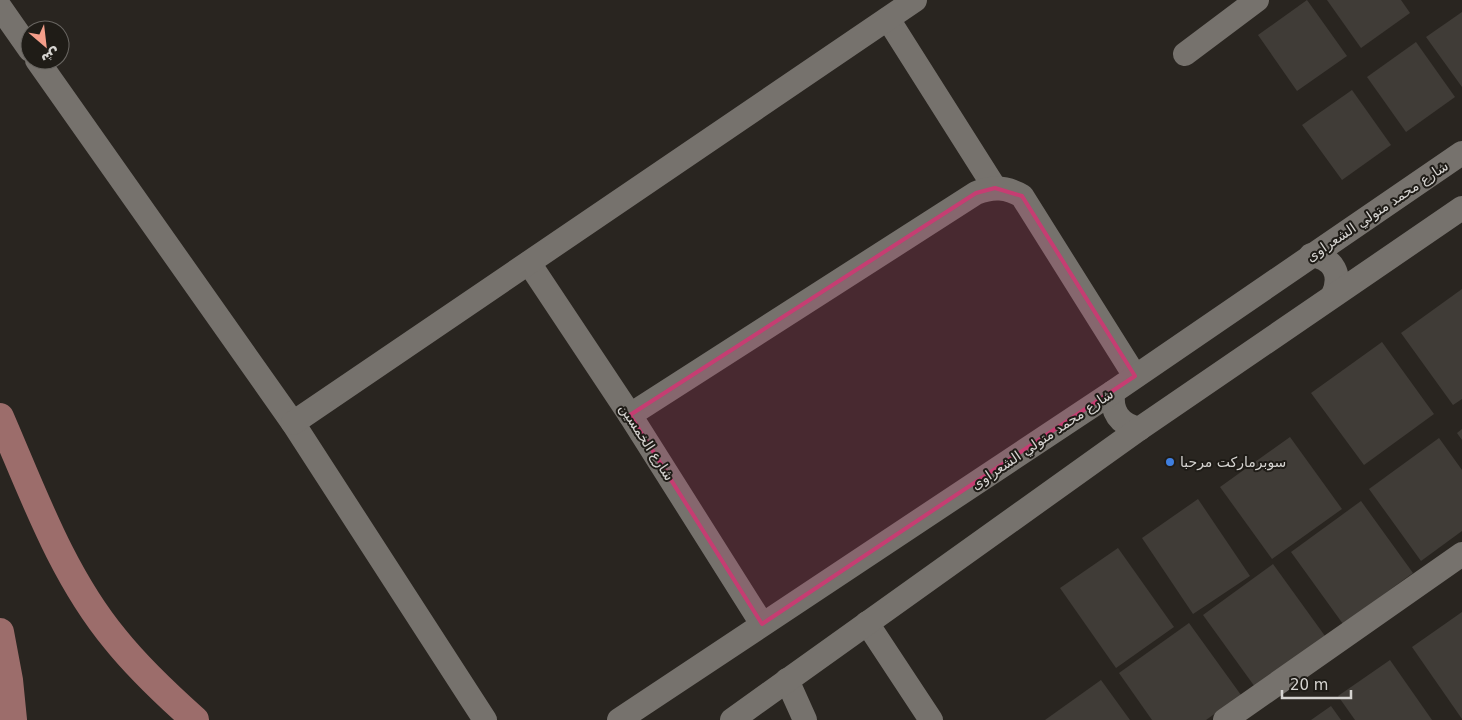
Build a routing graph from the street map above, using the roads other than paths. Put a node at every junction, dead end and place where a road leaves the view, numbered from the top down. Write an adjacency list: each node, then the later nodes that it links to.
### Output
1 (915, 0): 4 (street)
2 (1257, 0): 6 (street)
3 (0, 7): 5 (street)
4 (888, 19): 9 (street); 12 (street)
5 (20, 36)
6 (1185, 54)
7 (44, 70): 18 (street)
8 (1462, 153): 11 (street, شارع محمد متولي الشعراوى)
9 (996, 188): 14 (street); 16 (street)
10 (1462, 208): 13 (street)
11 (1311, 255): 13 (street); 14 (street, شارع محمد متولي الشعراوى)
12 (529, 262): 16 (street, شارع الخمسين); 18 (street)
13 (1333, 296): 19 (street)
14 (1135, 376): 15 (street, شارع محمد متولي الشعراوى)
15 (1113, 392): 19 (street); 22 (street, شارع محمد متولي الشعراوى)
16 (630, 416): 22 (street, شارع الخمسين)
17 (0, 417): 26 (main road)
18 (293, 423): 27 (street)
19 (1139, 429): 21 (street)
20 (1462, 554): 32 (street)
21 (867, 623): 24 (street); 31 (street)
22 (762, 624): 28 (street, شارع محمد متولي الشعراوى)
23 (0, 632): 25 (main road)
24 (787, 680): 29 (street); 30 (street)
25 (13, 720)
26 (195, 720)
27 (485, 720)
28 (619, 720)
29 (732, 720)
30 (805, 720)
31 (931, 720)
32 (1225, 720)

